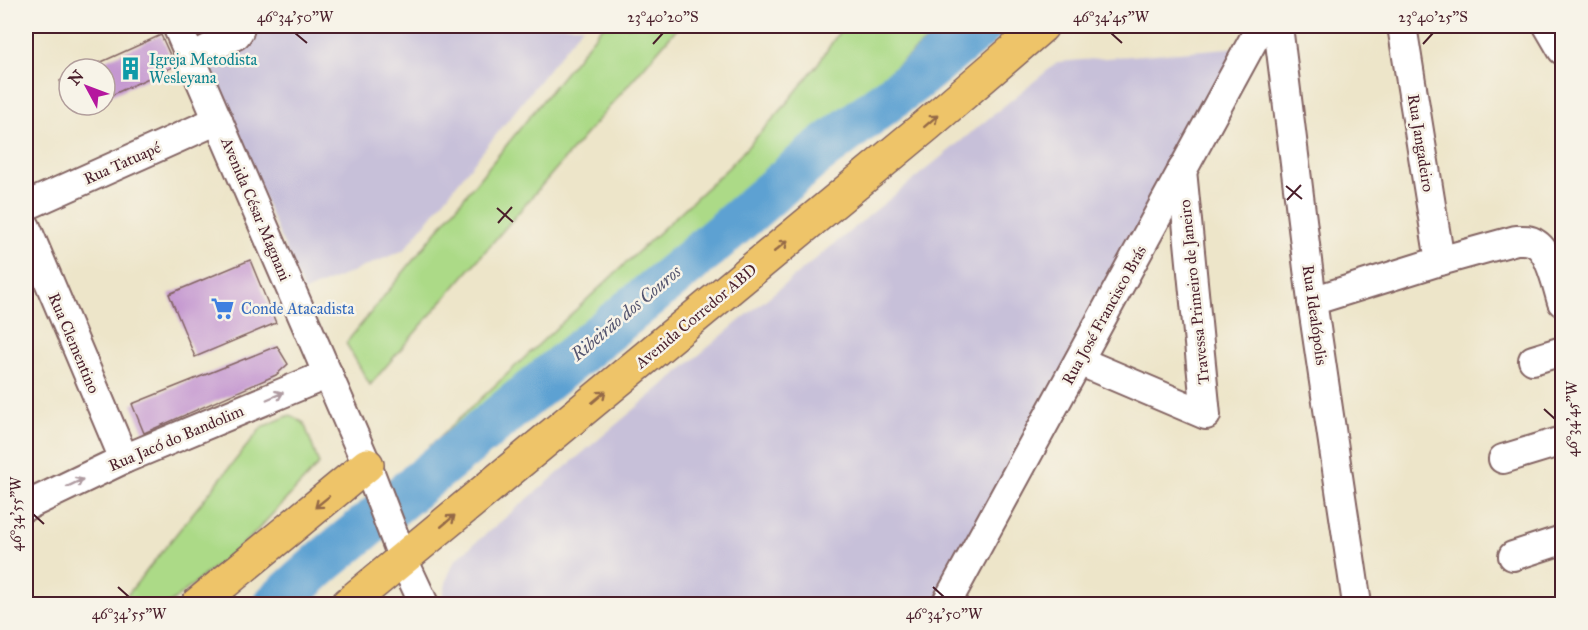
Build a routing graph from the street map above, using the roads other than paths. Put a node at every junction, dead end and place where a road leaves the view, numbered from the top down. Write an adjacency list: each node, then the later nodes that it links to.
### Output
1 (177, 26): 9 (street, Avenida César Magnani)
2 (240, 26): 9 (street)
3 (1042, 26): 27 (highway, Avenida Corredor ABD, one-way to 3)
4 (1261, 26): 11 (street, Rua José Francisco Brás)
5 (1278, 26): 15 (street, Rua Idealópolis)
6 (1402, 26): 14 (street, Rua Jangadeiro)
7 (1548, 26): 8 (street)
8 (1563, 50)
9 (190, 58): 10 (street, Avenida César Magnani)
10 (218, 120): 12 (street, Rua Tatuapé); 20 (street, Avenida César Magnani)
11 (1182, 170): 18 (street, Rua José Francisco Brás); 18 (street, Travessa Primeiro de Janeiro)
12 (26, 206)
13 (26, 227): 22 (street, Rua Clementino)
14 (1440, 261): 15 (street); 16 (street)
15 (1312, 301): 33 (street, Rua Idealópolis)
16 (1563, 302)
17 (1563, 351): 19 (street)
18 (1079, 360): 32 (street, Rua José Francisco Brás)
19 (1533, 360)
20 (328, 374): 22 (street, Rua Jacó do Bandolim, one-way to 20); 24 (street, Avenida César Magnani)
21 (1563, 441): 23 (street)
22 (124, 459): 25 (street, Rua Jacó do Bandolim, one-way to 22)
23 (1503, 459)
24 (371, 475): 27 (street, Avenida César Magnani); 29 (highway, one-way to 29)
25 (26, 506)
26 (1563, 540): 28 (street)
27 (400, 550): 30 (highway, Avenida Corredor ABD); 31 (street, Avenida César Magnani)
28 (1513, 555)
29 (198, 604)
30 (348, 604)
31 (424, 604)
32 (946, 604)
33 (1357, 604)

